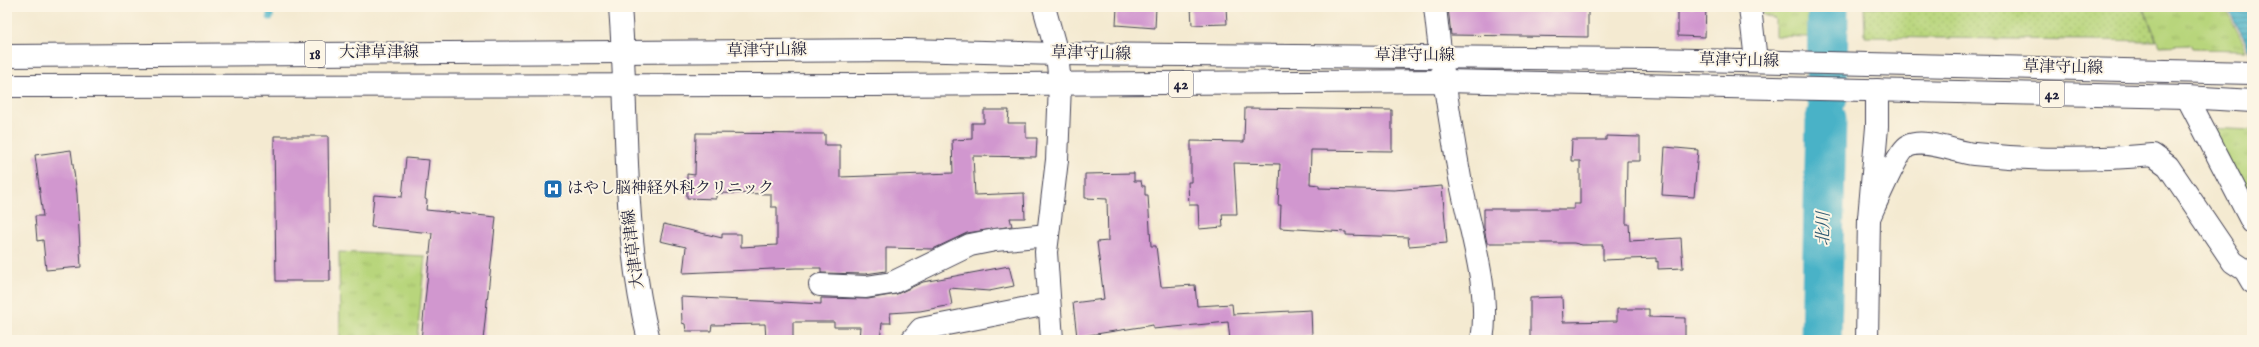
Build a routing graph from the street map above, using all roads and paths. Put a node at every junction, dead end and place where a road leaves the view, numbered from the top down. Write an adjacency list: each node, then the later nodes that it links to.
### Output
1 (620, 7): 5 (main road)
2 (1044, 7): 6 (main road)
3 (1435, 7): 8 (main road)
4 (1750, 7): 9 (main road)
5 (623, 53): 6 (main road, 草津守山線 / 42); 7 (main road, 大津草津線 / 18); 13 (main road, 大津草津線)
6 (1057, 54): 8 (main road, 草津守山線 / 42); 12 (main road)
7 (7, 56)
8 (1440, 57): 9 (main road, 草津守山線 / 42); 11 (main road)
9 (1747, 61): 10 (main road, 草津守山線 / 42)
10 (2252, 73)
11 (1444, 81): 12 (main road, 草津守山線 / 42); 15 (main road, 草津守山線 / 42); 27 (main road)
12 (1060, 84): 13 (main road, 草津守山線 / 42); 20 (main road)
13 (623, 85): 14 (main road, 大津草津線 / 18); 24 (main road, 大津草津線)
14 (7, 86)
15 (1877, 90): 16 (main road, 草津守山線 / 42); 18 (main road)
16 (2187, 97): 17 (main road, 草津守山線 / 42); 19 (main road)
17 (2252, 101)
18 (1869, 218): 21 (main road); 28 (main road)
19 (2252, 222)
20 (1048, 234): 22 (main road); 23 (main road)
21 (2252, 282)
22 (820, 285)
23 (1048, 304): 25 (main road); 26 (main road)
24 (649, 340)
25 (912, 340)
26 (1052, 340)
27 (1482, 340)
28 (1867, 340)

